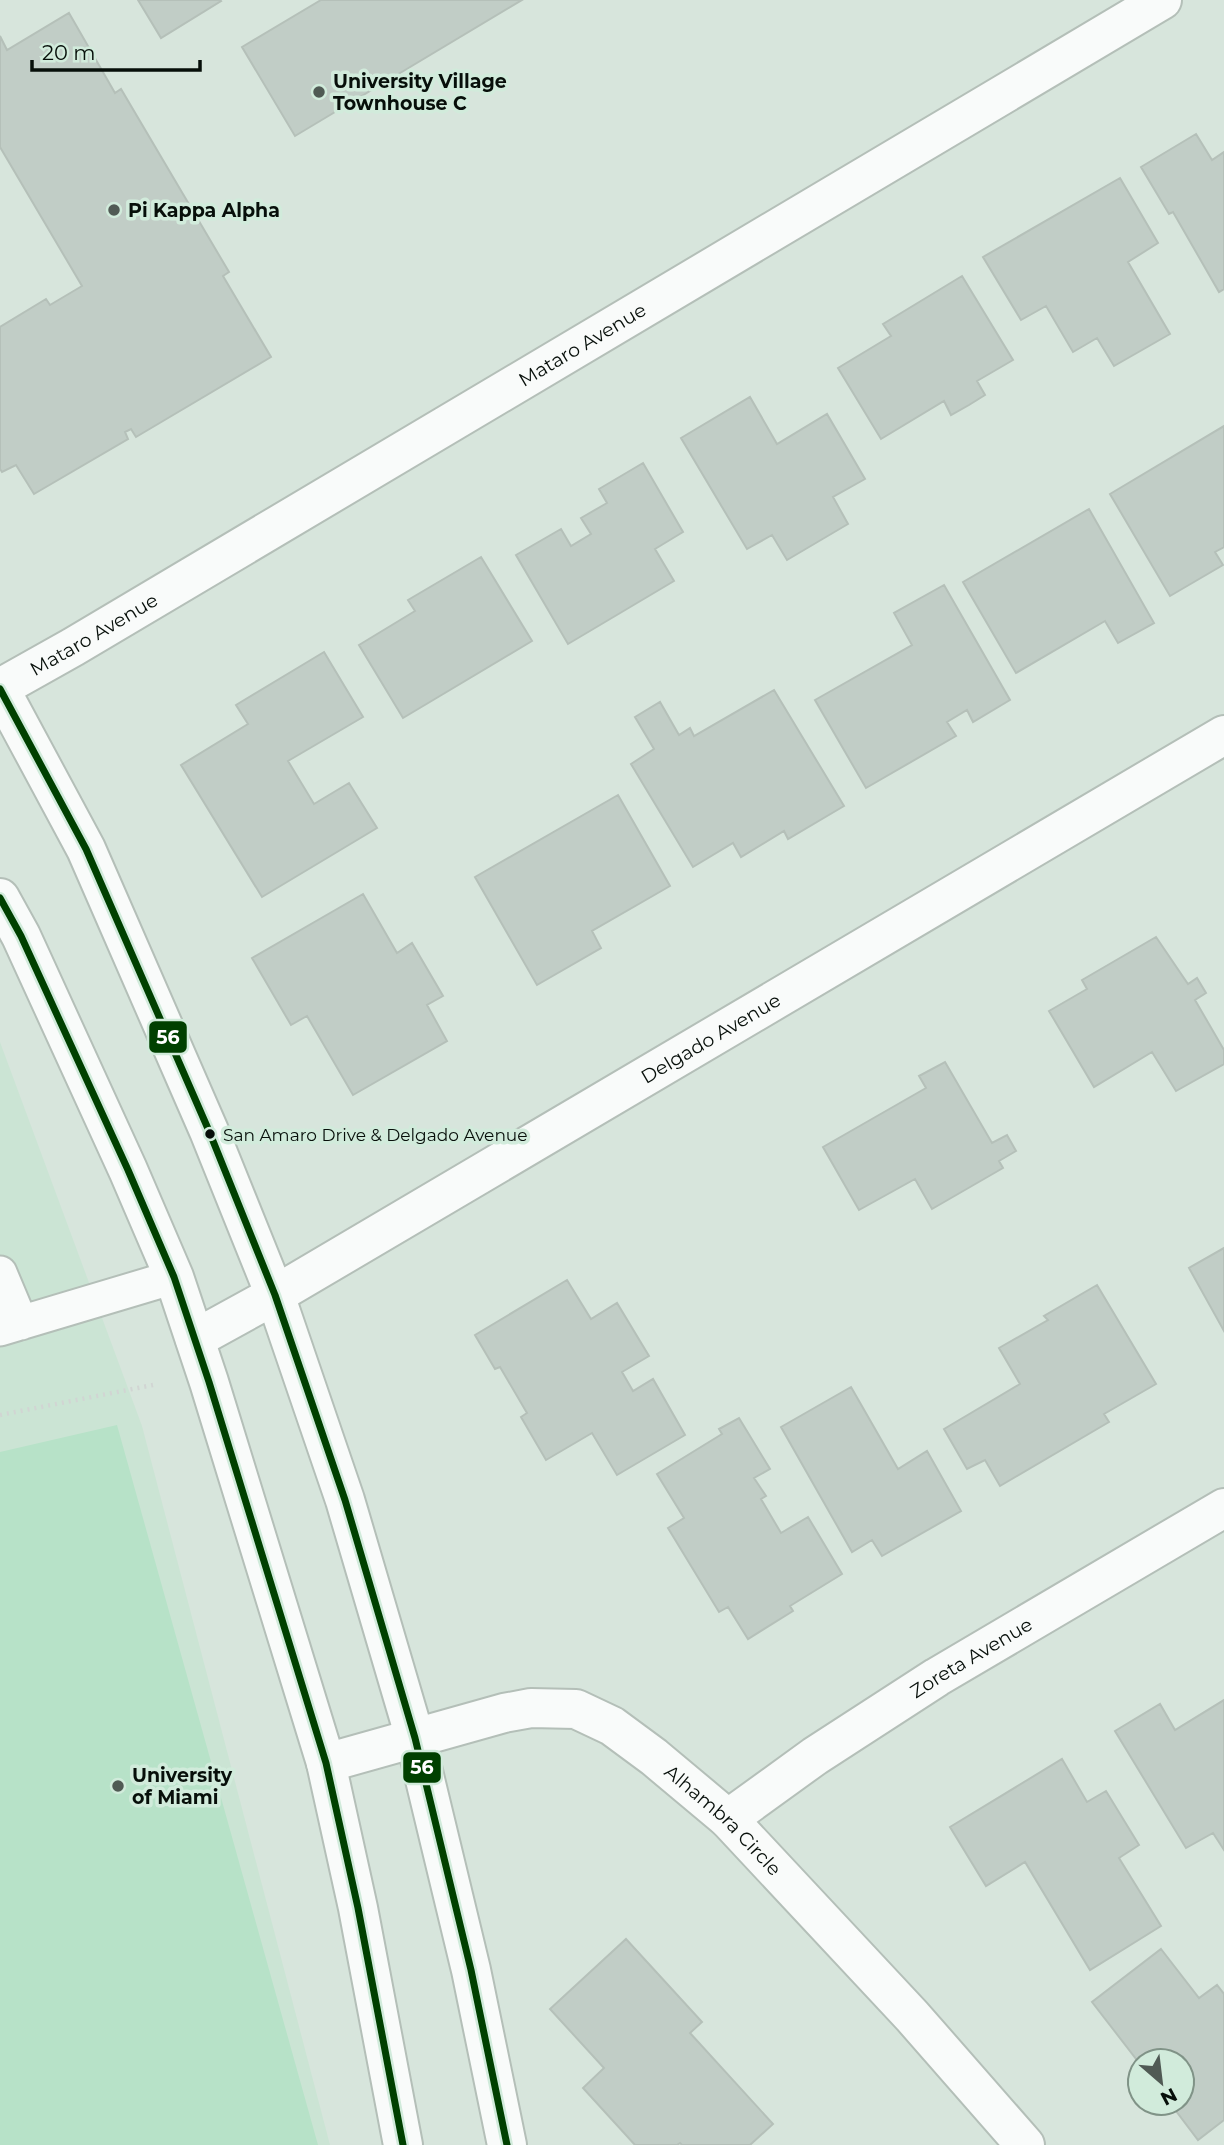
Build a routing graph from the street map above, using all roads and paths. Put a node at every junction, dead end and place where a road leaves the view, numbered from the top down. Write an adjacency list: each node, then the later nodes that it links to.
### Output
1 (1162, 0): 2 (street, Mataro Avenue)
2 (0, 689): 7 (street)
3 (1224, 735): 7 (street, Delgado Avenue)
4 (0, 898): 6 (street)
5 (0, 1273): 8 (lane)
6 (174, 1278): 8 (lane); 9 (street)
7 (275, 1294): 9 (street, Delgado Avenue); 13 (street)
8 (10, 1326)
9 (195, 1339): 14 (street)
10 (153, 1385): 11 (path)
11 (0, 1415)
12 (1224, 1508): 15 (street, Zoreta Avenue)
13 (415, 1738): 14 (street, Alhambra Circle); 15 (street, Alhambra Circle); 17 (street)
14 (326, 1763): 16 (street)
15 (727, 1819): 18 (street, Alhambra Circle)
16 (403, 2145)
17 (507, 2145)
18 (1025, 2145)

